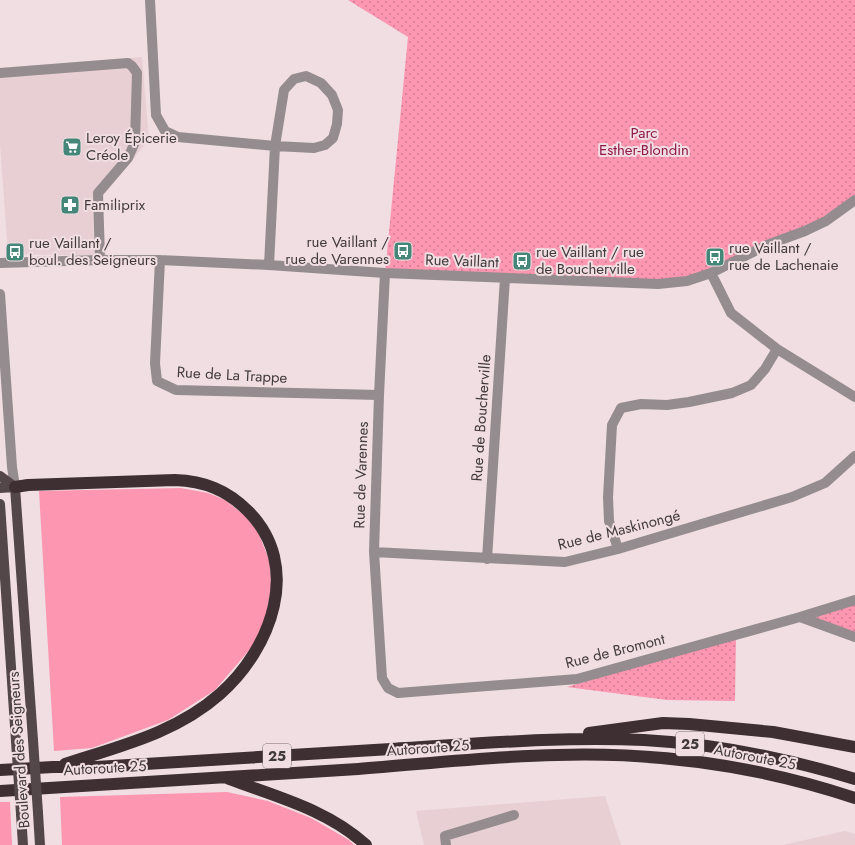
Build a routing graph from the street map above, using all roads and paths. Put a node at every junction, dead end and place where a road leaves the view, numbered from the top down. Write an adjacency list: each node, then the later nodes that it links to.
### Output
1 (150, 0): 3 (street)
2 (0, 73): 5 (street)
3 (274, 146): 3 (street); 8 (street)
4 (855, 200): 10 (street, Rue Vaillant)
5 (100, 260): 6 (street, Rue Vaillant); 7 (street, Rue Vaillant)
6 (160, 260): 8 (street, Rue Vaillant); 15 (street, Rue de La Trappe)
7 (0, 263)
8 (269, 264): 9 (street, Rue Vaillant)
9 (385, 273): 11 (street, Rue Vaillant); 15 (street, Rue de Varennes)
10 (711, 273): 11 (street, Rue Vaillant); 13 (street)
11 (505, 278): 24 (street, Rue de Boucherville)
12 (0, 294): 14 (street, Boulevard des Seigneurs)
13 (777, 349): 16 (street); 22 (street)
14 (3, 381): 19 (street, Boulevard des Seigneurs)
15 (379, 395): 23 (street, Rue de Varennes)
16 (855, 397)
17 (855, 456): 22 (street, Rue de Maskinongé)
18 (0, 476): 19 (main road)
19 (15, 487): 20 (main road); 33 (highway); 41 (main road, Boulevard des Seigneurs, bridge)
20 (0, 488)
21 (0, 504): 26 (main road, Boulevard des Seigneurs)
22 (618, 549): 24 (street, Rue de Maskinongé)
23 (374, 552): 24 (street, Rue de Maskinongé); 30 (street, Rue de Varennes)
24 (487, 559)
25 (0, 573): 26 (main road)
26 (5, 591): 40 (main road, Boulevard des Seigneurs, bridge)
27 (855, 600): 28 (street, Rue de Bromont)
28 (800, 617): 29 (street); 30 (street, Rue de Bromont)
29 (855, 637)
30 (382, 678)
31 (522, 741): 32 (highway); 33 (highway, Autoroute 25 / 25); 36 (highway, Autoroute 25 / 25)
32 (855, 747)
33 (54, 767): 34 (highway, Autoroute 25 / 25)
34 (0, 770)
35 (224, 777): 37 (highway, Autoroute 25 / 25); 38 (highway, Autoroute 25 / 25); 42 (highway)
36 (855, 779)
37 (0, 791)
38 (855, 798)
39 (514, 815): 43 (street)
40 (23, 845)
41 (40, 845)
42 (366, 845)
43 (446, 845)

